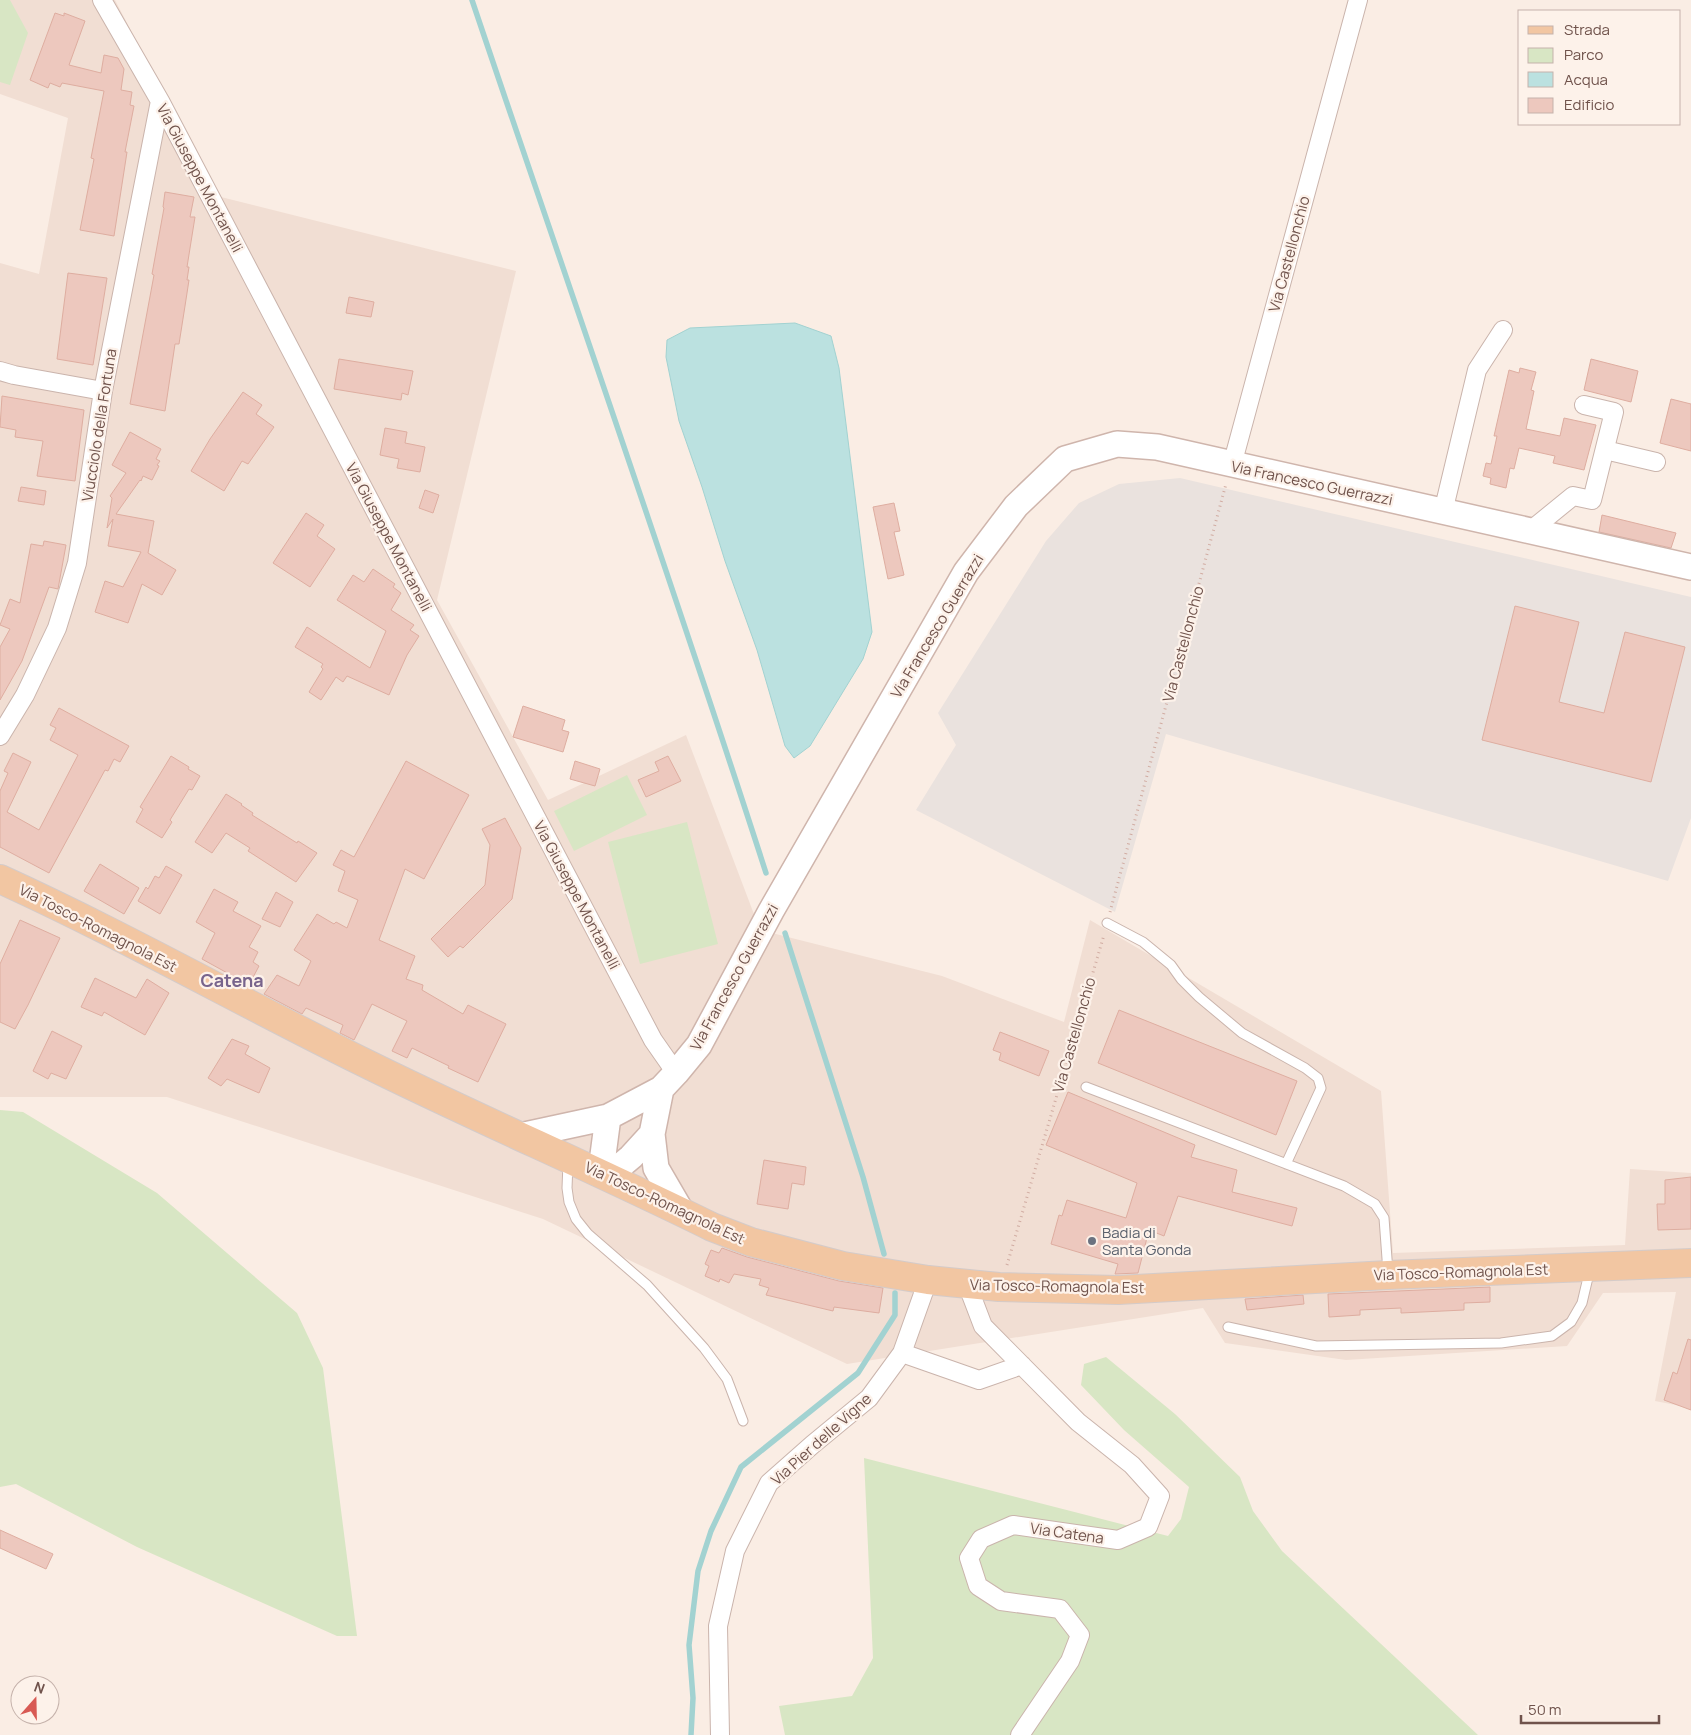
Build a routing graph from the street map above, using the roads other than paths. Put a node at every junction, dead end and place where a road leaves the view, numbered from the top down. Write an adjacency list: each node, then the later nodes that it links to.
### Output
1 (102, 0): 3 (street, Via Giuseppe Montanelli)
2 (1358, 0): 10 (street, Via Castellonchio)
3 (160, 101): 6 (street, Viucciolo della Fortuna); 17 (street, Via Giuseppe Montanelli)
4 (1503, 330): 11 (street)
5 (0, 371): 6 (street)
6 (103, 391): 14 (street, Viucciolo della Fortuna)
7 (1584, 405): 8 (street)
8 (1605, 450): 9 (street); 12 (street)
9 (1656, 462)
10 (1232, 465): 11 (main road, Via Francesco Guerrazzi); 17 (main road, Via Francesco Guerrazzi)
11 (1444, 512): 12 (main road, Via Francesco Guerrazzi)
12 (1530, 531): 13 (main road, Via Francesco Guerrazzi)
13 (1691, 567)
14 (0, 736)
15 (0, 879): 21 (main road, Via Tosco-Romagnola Est)
16 (1107, 923): 23 (lane)
17 (668, 1081): 19 (main road, Via Francesco Guerrazzi); 20 (main road)
18 (1086, 1087): 23 (lane)
19 (608, 1117): 21 (main road, Via Francesco Guerrazzi); 24 (main road)
20 (652, 1134): 24 (main road); 25 (main road)
21 (520, 1136): 22 (main road, Via Tosco-Romagnola Est)
22 (568, 1158): 24 (main road, Via Tosco-Romagnola Est); 34 (lane)
23 (1286, 1164): 28 (lane)
24 (605, 1176): 25 (main road, Via Tosco-Romagnola Est)
25 (682, 1211): 29 (main road, Via Tosco-Romagnola Est)
26 (1691, 1263): 27 (main road, Via Tosco-Romagnola Est)
27 (1590, 1266): 28 (main road, Via Tosco-Romagnola Est); 31 (lane)
28 (1388, 1274): 30 (main road, Via Tosco-Romagnola Est)
29 (928, 1280): 30 (main road, Via Tosco-Romagnola Est); 32 (street, Via Pier delle Vigne)
30 (967, 1284): 33 (street, Via Catena)
31 (1228, 1327)
32 (902, 1353): 33 (street); 35 (street, Via Pier delle Vigne)
33 (1022, 1366): 36 (street, Via Catena)
34 (743, 1421)
35 (720, 1735)
36 (1020, 1735)

